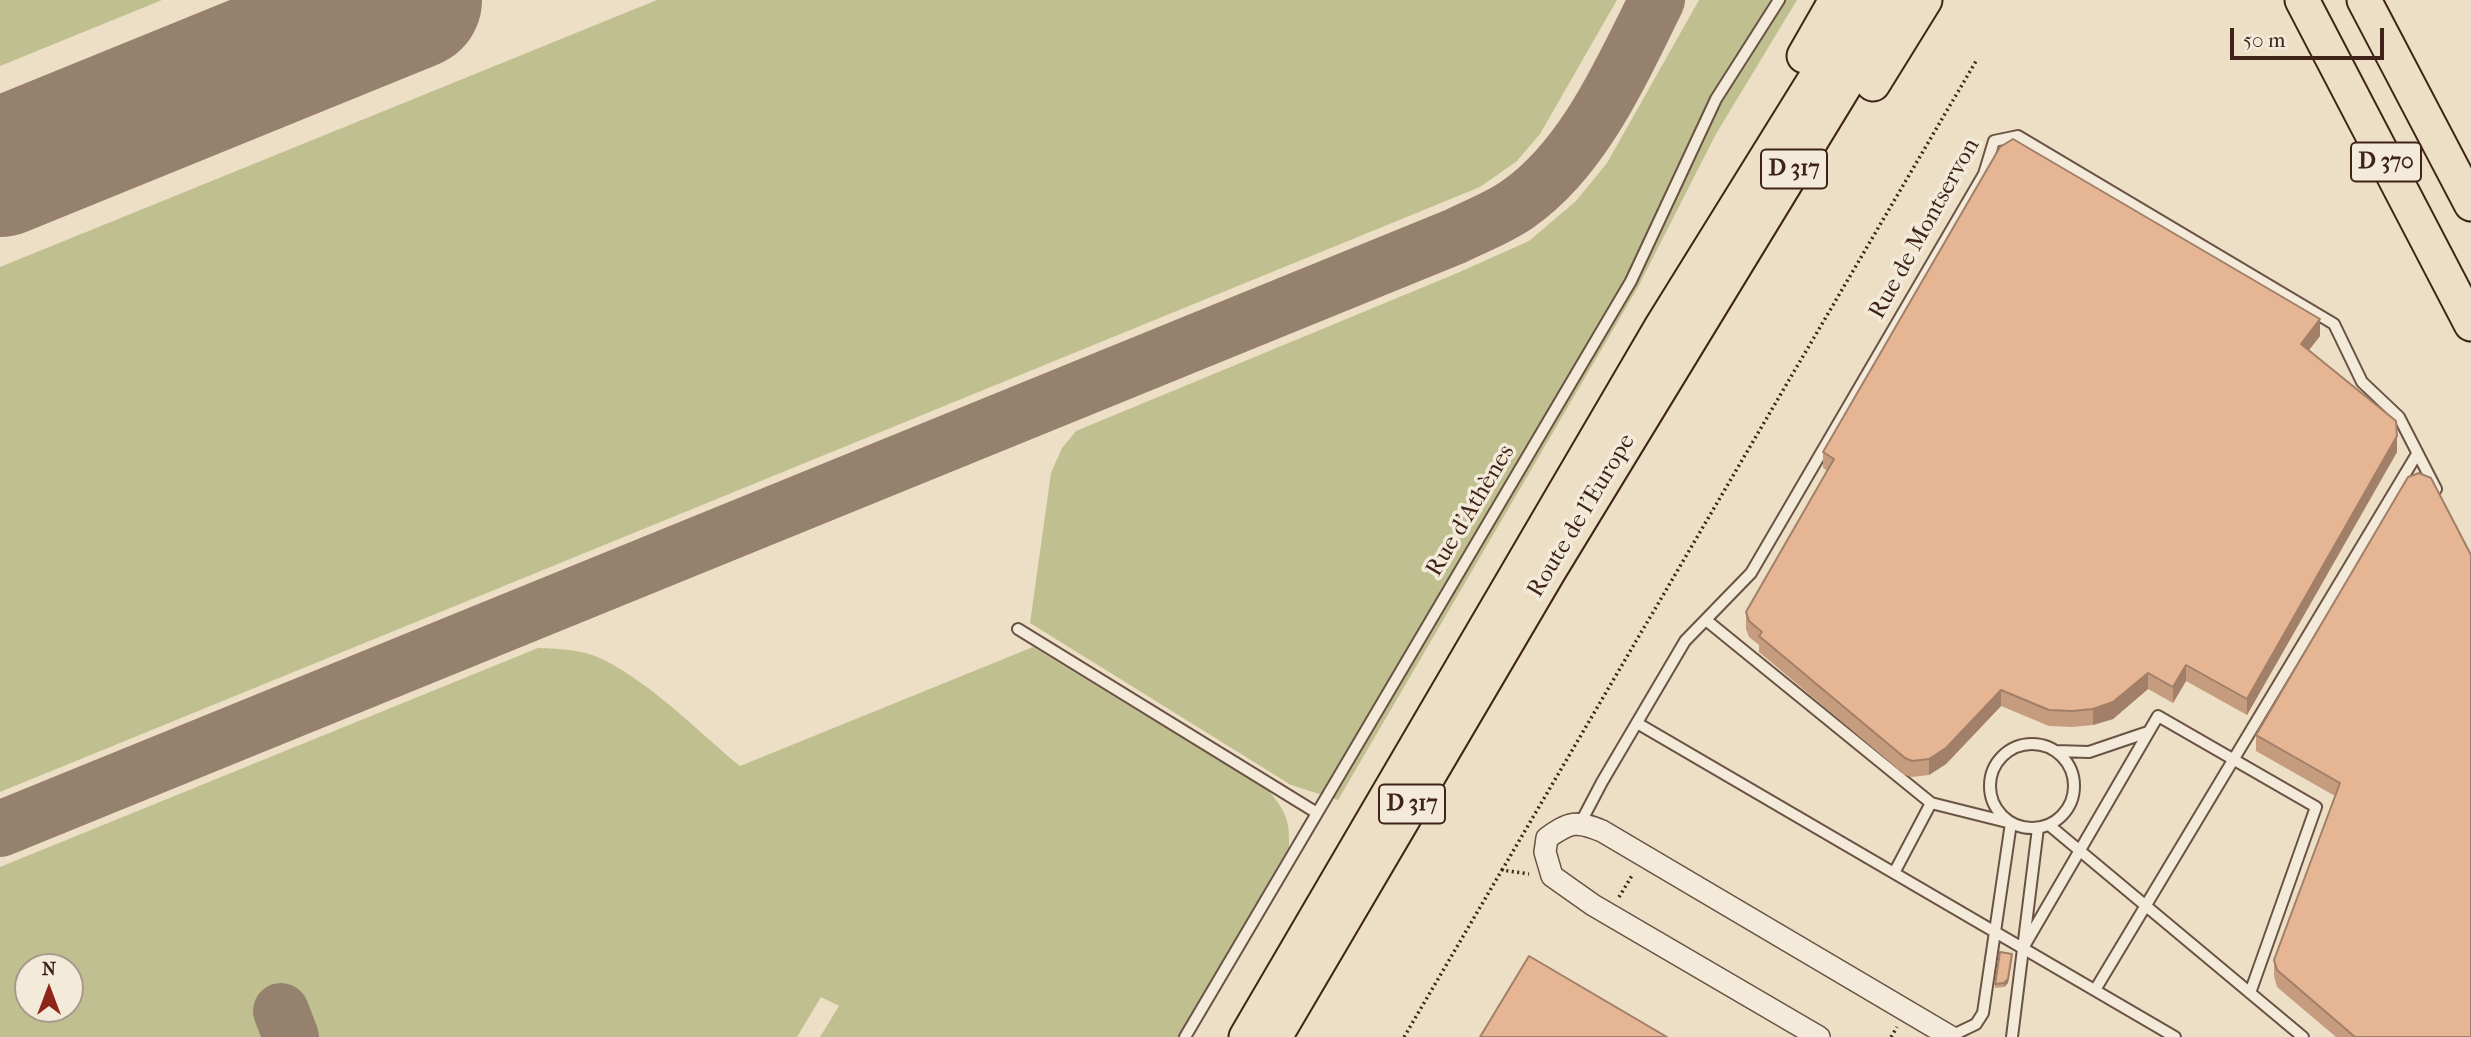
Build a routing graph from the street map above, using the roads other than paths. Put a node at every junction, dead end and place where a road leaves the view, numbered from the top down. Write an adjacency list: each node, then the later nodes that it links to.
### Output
1 (1779, 0): 20 (lane, Rue d'Athènes)
2 (1836, 0): 10 (main road)
3 (1864, 0): 10 (main road, Route de l'Europe / D 317)
4 (1897, 0): 10 (main road, Route de l'Europe / D 317)
5 (1925, 0): 10 (main road)
6 (2300, 0): 9 (main road, D 370)
7 (2364, 0): 8 (main road, D 370)
8 (2471, 204)
9 (2471, 324)
10 (1675, 334): 32 (main road, Route de l'Europe / D 317); 33 (main road, Route de l'Europe / D 317)
11 (2417, 454): 12 (lane, Rue de Montservon); 13 (lane, Rue de Montservon); 18 (lane)
12 (2439, 496)
13 (1706, 621): 15 (lane, Rue de Montservon); 19 (lane)
14 (1018, 629): 20 (lane)
15 (1637, 723): 21 (lane, Rue de Montservon); 25 (lane)
16 (2149, 731): 17 (lane); 18 (lane); 24 (lane)
17 (2056, 751): 22 (lane); 23 (lane)
18 (2234, 759): 26 (lane); 30 (lane)
19 (1931, 803): 22 (lane); 25 (lane)
20 (1317, 813): 31 (lane, Rue d'Athènes)
21 (1581, 822): 34 (street); 35 (street)
22 (2011, 823): 23 (lane); 27 (lane)
23 (2043, 826): 24 (lane); 28 (lane)
24 (2080, 851): 26 (lane); 28 (lane)
25 (1894, 873): 27 (lane)
26 (2146, 906): 29 (lane); 30 (lane)
27 (1995, 930): 28 (lane); 35 (lane)
28 (2023, 948): 29 (lane); 36 (lane)
29 (2095, 990): 37 (lane)
30 (2250, 993): 38 (lane)
31 (1185, 1037)
32 (1246, 1037)
33 (1276, 1037)
34 (1819, 1037)
35 (1950, 1037)
36 (2012, 1037)
37 (2175, 1037)
38 (2303, 1037)

